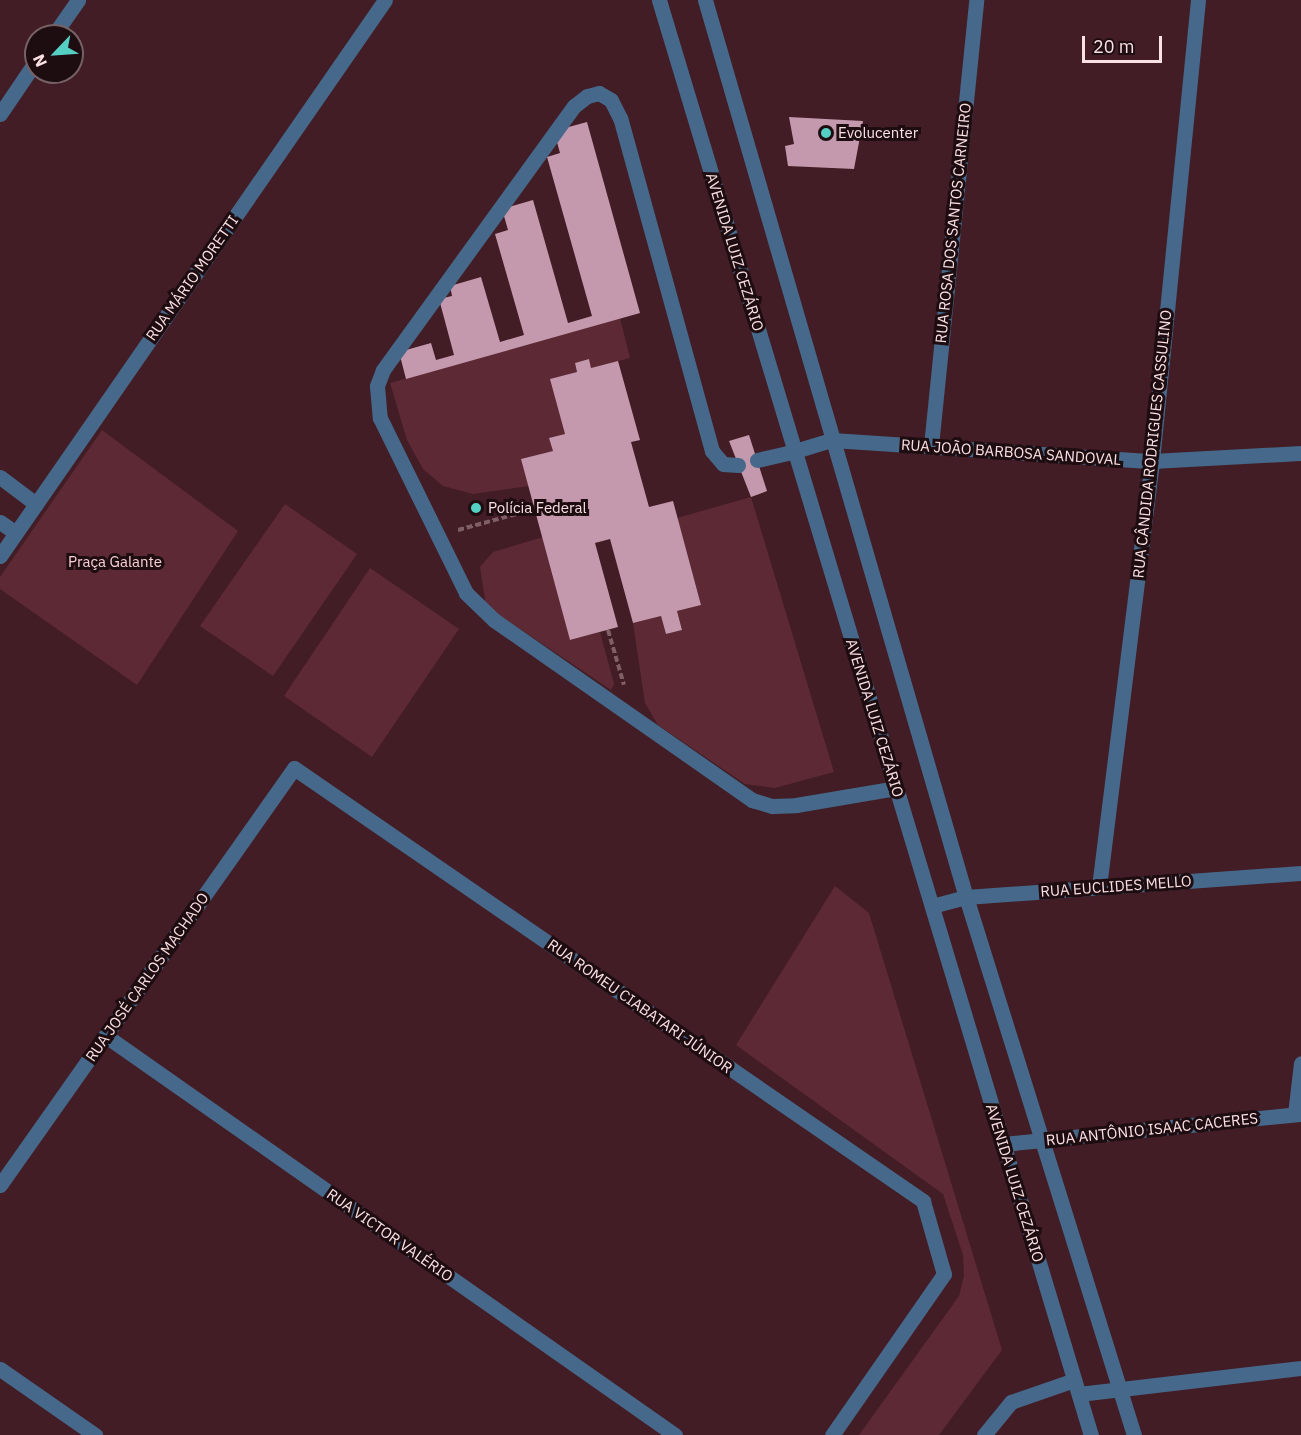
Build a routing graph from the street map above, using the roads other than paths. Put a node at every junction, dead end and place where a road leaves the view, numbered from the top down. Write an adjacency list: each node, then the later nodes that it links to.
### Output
1 (78, 0): 7 (street)
2 (385, 0): 18 (street, RUA MÁRIO MORETTI)
3 (659, 0): 12 (street, AVENIDA LUIZ CEZÁRIO)
4 (705, 0): 10 (street)
5 (976, 0): 11 (street, RUA ROSA DOS SANTOS CARNEIRO)
6 (1198, 0): 15 (street, RUA CÂNDIDA RODRIGUES CASSULINO)
7 (61, 24)
8 (24, 79): 9 (street)
9 (0, 114)
10 (832, 440): 11 (street, RUA JOÃO BARBOSA SANDOVAL); 12 (street, RUA JOÃO BARBOSA SANDOVAL); 26 (street)
11 (931, 446): 15 (street, RUA JOÃO BARBOSA SANDOVAL)
12 (795, 451): 14 (street, RUA JOÃO BARBOSA SANDOVAL); 23 (street, AVENIDA LUIZ CEZÁRIO)
13 (1301, 453): 15 (street, RUA JOÃO BARBOSA SANDOVAL)
14 (757, 460)
15 (1152, 461): 25 (street, RUA CÂNDIDA RODRIGUES CASSULINO)
16 (738, 465): 23 (street)
17 (0, 477): 18 (street)
18 (36, 504): 20 (street, RUA MÁRIO MORETTI)
19 (0, 522): 20 (street)
20 (16, 533): 21 (street, RUA MÁRIO MORETTI)
21 (0, 556)
22 (294, 768): 28 (street, RUA JOSÉ CARLOS MACHADO); 40 (street, RUA ROMEU CIABATARI JÚNIOR)
23 (896, 788): 27 (street, AVENIDA LUIZ CEZÁRIO)
24 (1301, 873): 25 (street, RUA EUCLIDES MELLO)
25 (1099, 887): 26 (street, RUA EUCLIDES MELLO)
26 (966, 897): 27 (street, RUA EUCLIDES MELLO); 31 (street)
27 (932, 906): 32 (street, AVENIDA LUIZ CEZÁRIO)
28 (106, 1036): 33 (street, RUA JOSÉ CARLOS MACHADO); 39 (street, RUA VICTOR VALÉRIO)
29 (1301, 1063): 30 (street)
30 (1298, 1114): 31 (street, RUA ANTÔNIO ISAAC CACERES)
31 (1041, 1141): 32 (street, RUA ANTÔNIO ISAAC CACERES); 37 (street)
32 (1004, 1144): 36 (street, AVENIDA LUIZ CEZÁRIO)
33 (0, 1185)
34 (1301, 1368): 37 (street)
35 (0, 1369): 38 (street)
36 (1076, 1387): 37 (street); 41 (street); 42 (street, AVENIDA LUIZ CEZÁRIO)
37 (1120, 1389): 43 (street)
38 (95, 1435)
39 (675, 1435)
40 (832, 1435)
41 (984, 1435)
42 (1091, 1435)
43 (1134, 1435)

